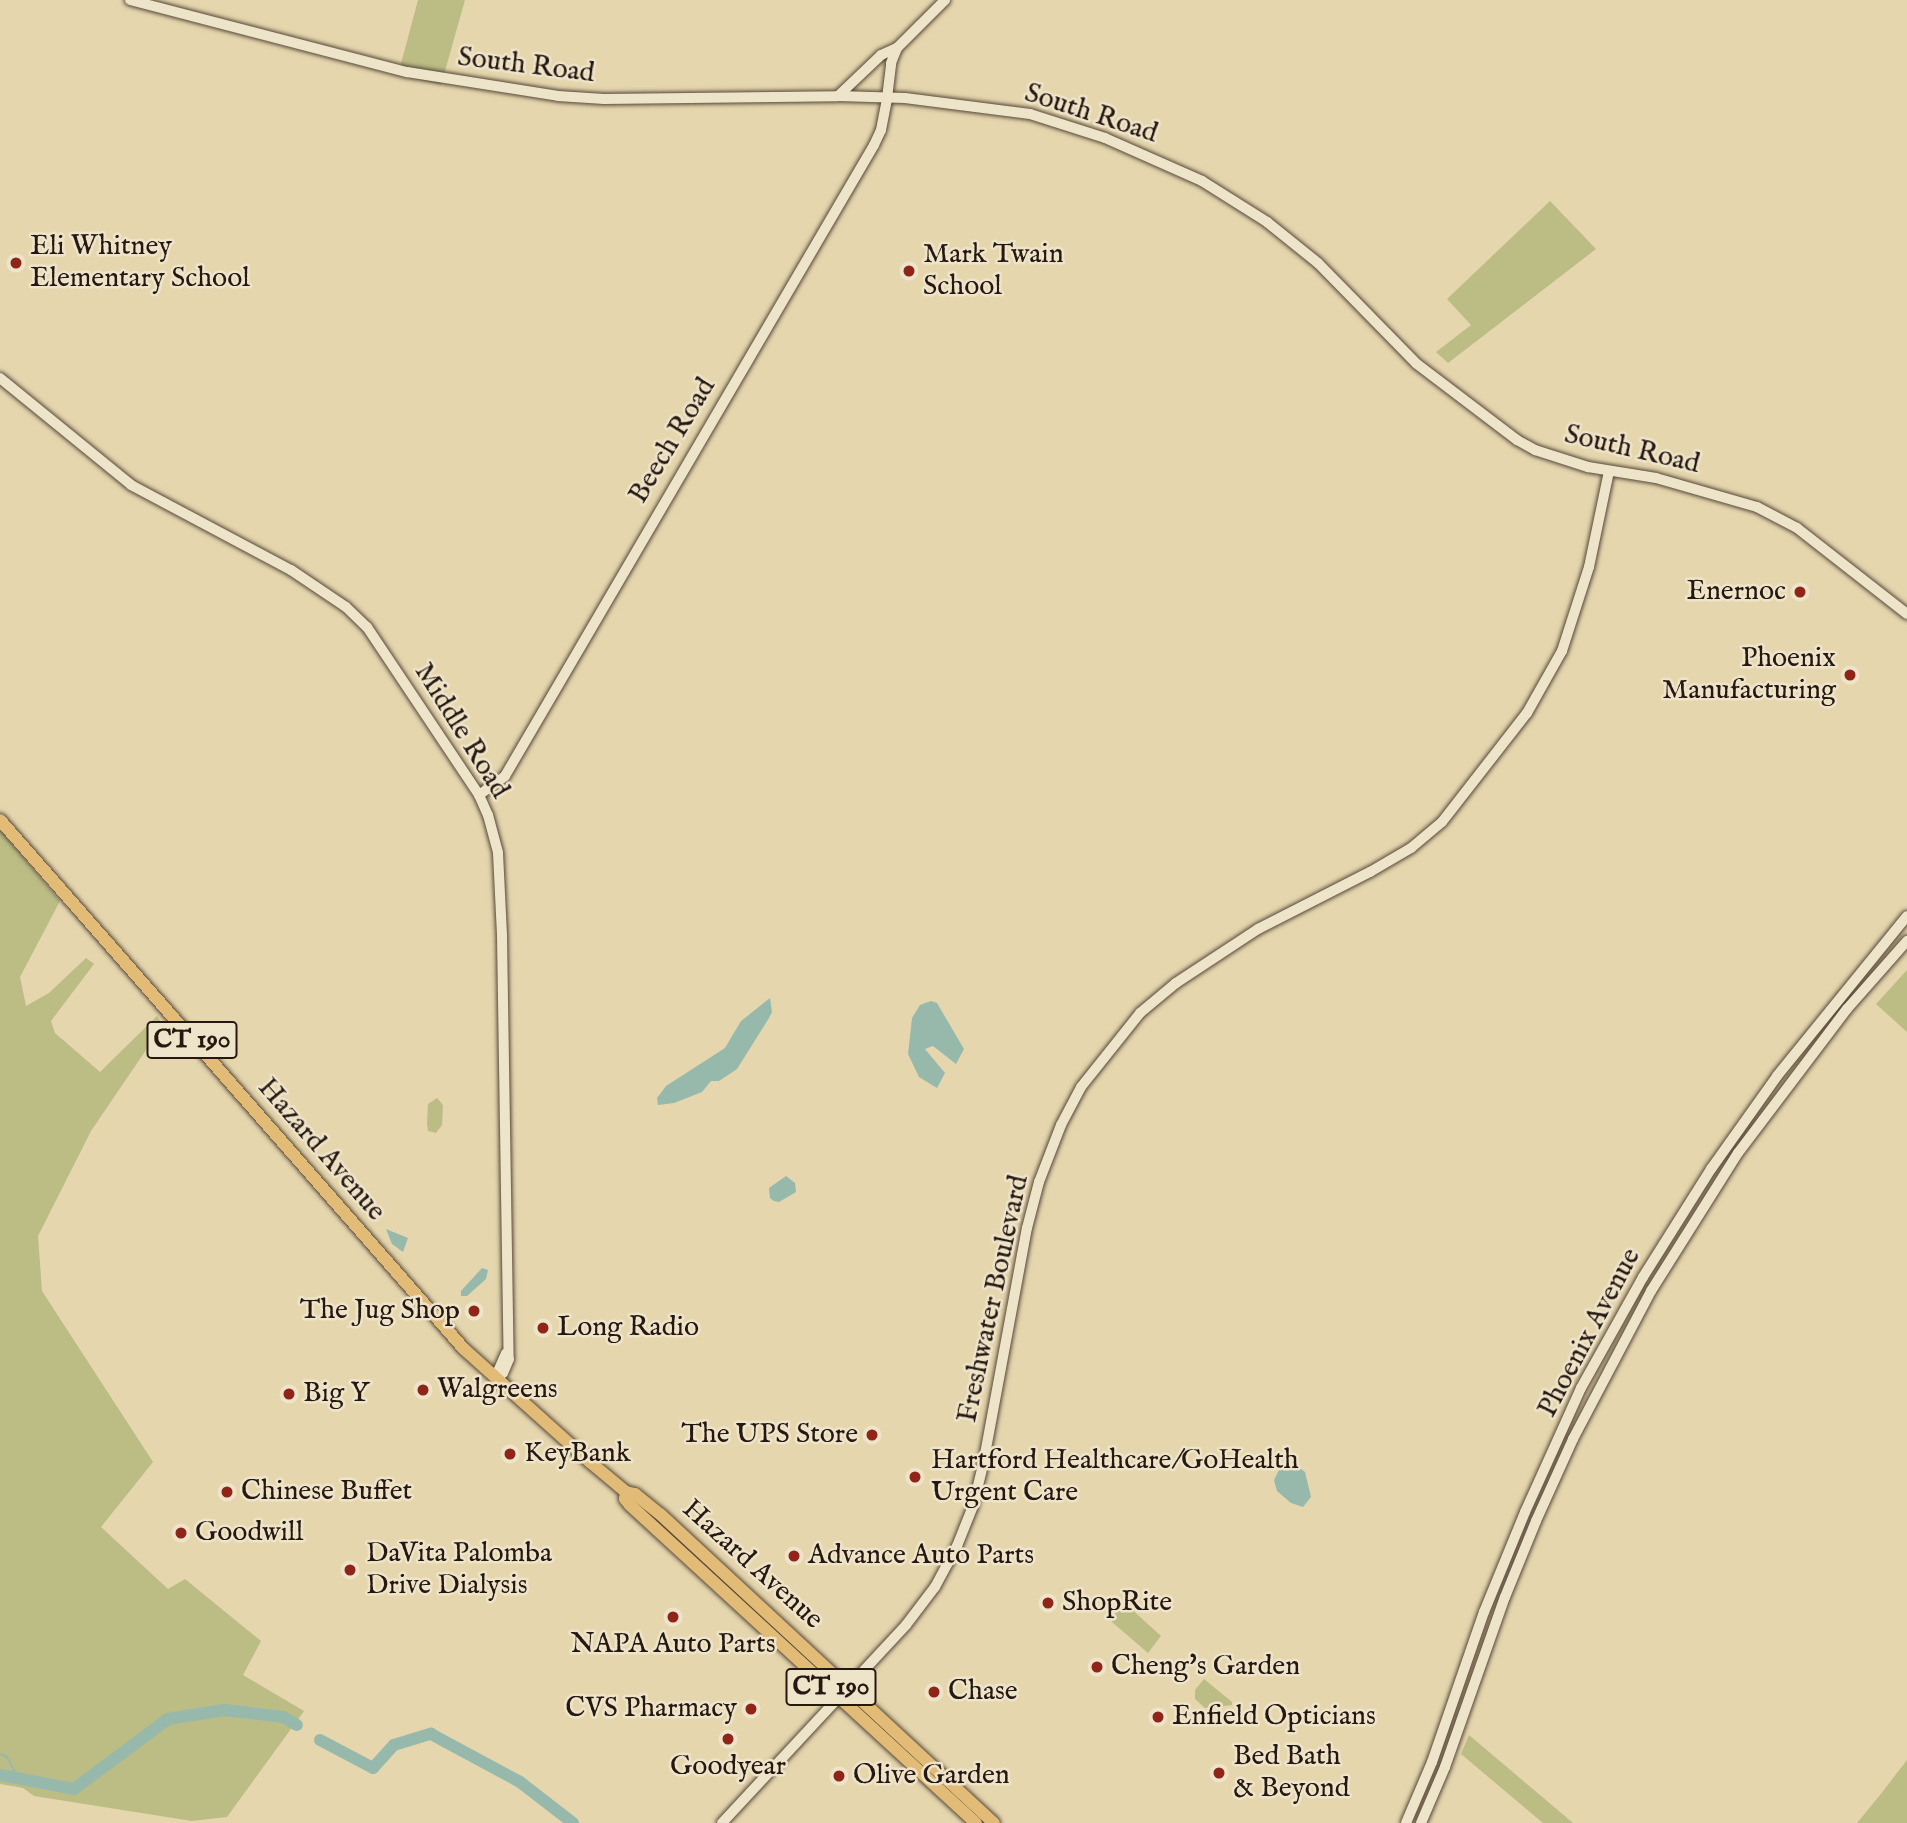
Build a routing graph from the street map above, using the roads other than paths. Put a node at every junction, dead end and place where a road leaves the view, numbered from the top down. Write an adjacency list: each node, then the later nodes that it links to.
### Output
1 (130, 0): 4 (main road, South Road)
2 (945, 0): 3 (main road)
3 (897, 48): 4 (main road); 5 (main road)
4 (838, 96): 5 (main road, South Road)
5 (887, 98): 7 (main road, South Road); 9 (street, Beech Road)
6 (0, 378): 9 (street, Middle Road)
7 (1609, 471): 8 (main road, South Road); 17 (street, Freshwater Boulevard)
8 (1907, 614)
9 (479, 795): 13 (street, Middle Road)
10 (0, 820): 13 (main road, Hazard Avenue / CT 190)
11 (1907, 916): 20 (street, Phoenix Avenue)
12 (1907, 941): 21 (street, Phoenix Avenue)
13 (495, 1378): 14 (main road, Hazard Avenue / CT 190)
14 (626, 1492): 15 (main road, Hazard Avenue / CT 190); 16 (main road, Hazard Avenue / CT 190)
15 (684, 1553): 16 (main road); 17 (main road, Hazard Avenue / CT 190)
16 (711, 1561): 17 (main road, Hazard Avenue / CT 190)
17 (845, 1692): 18 (main road, Hazard Avenue / CT 190); 19 (street, Freshwater Boulevard)
18 (984, 1820)
19 (722, 1823)
20 (1406, 1823)
21 (1421, 1823)

